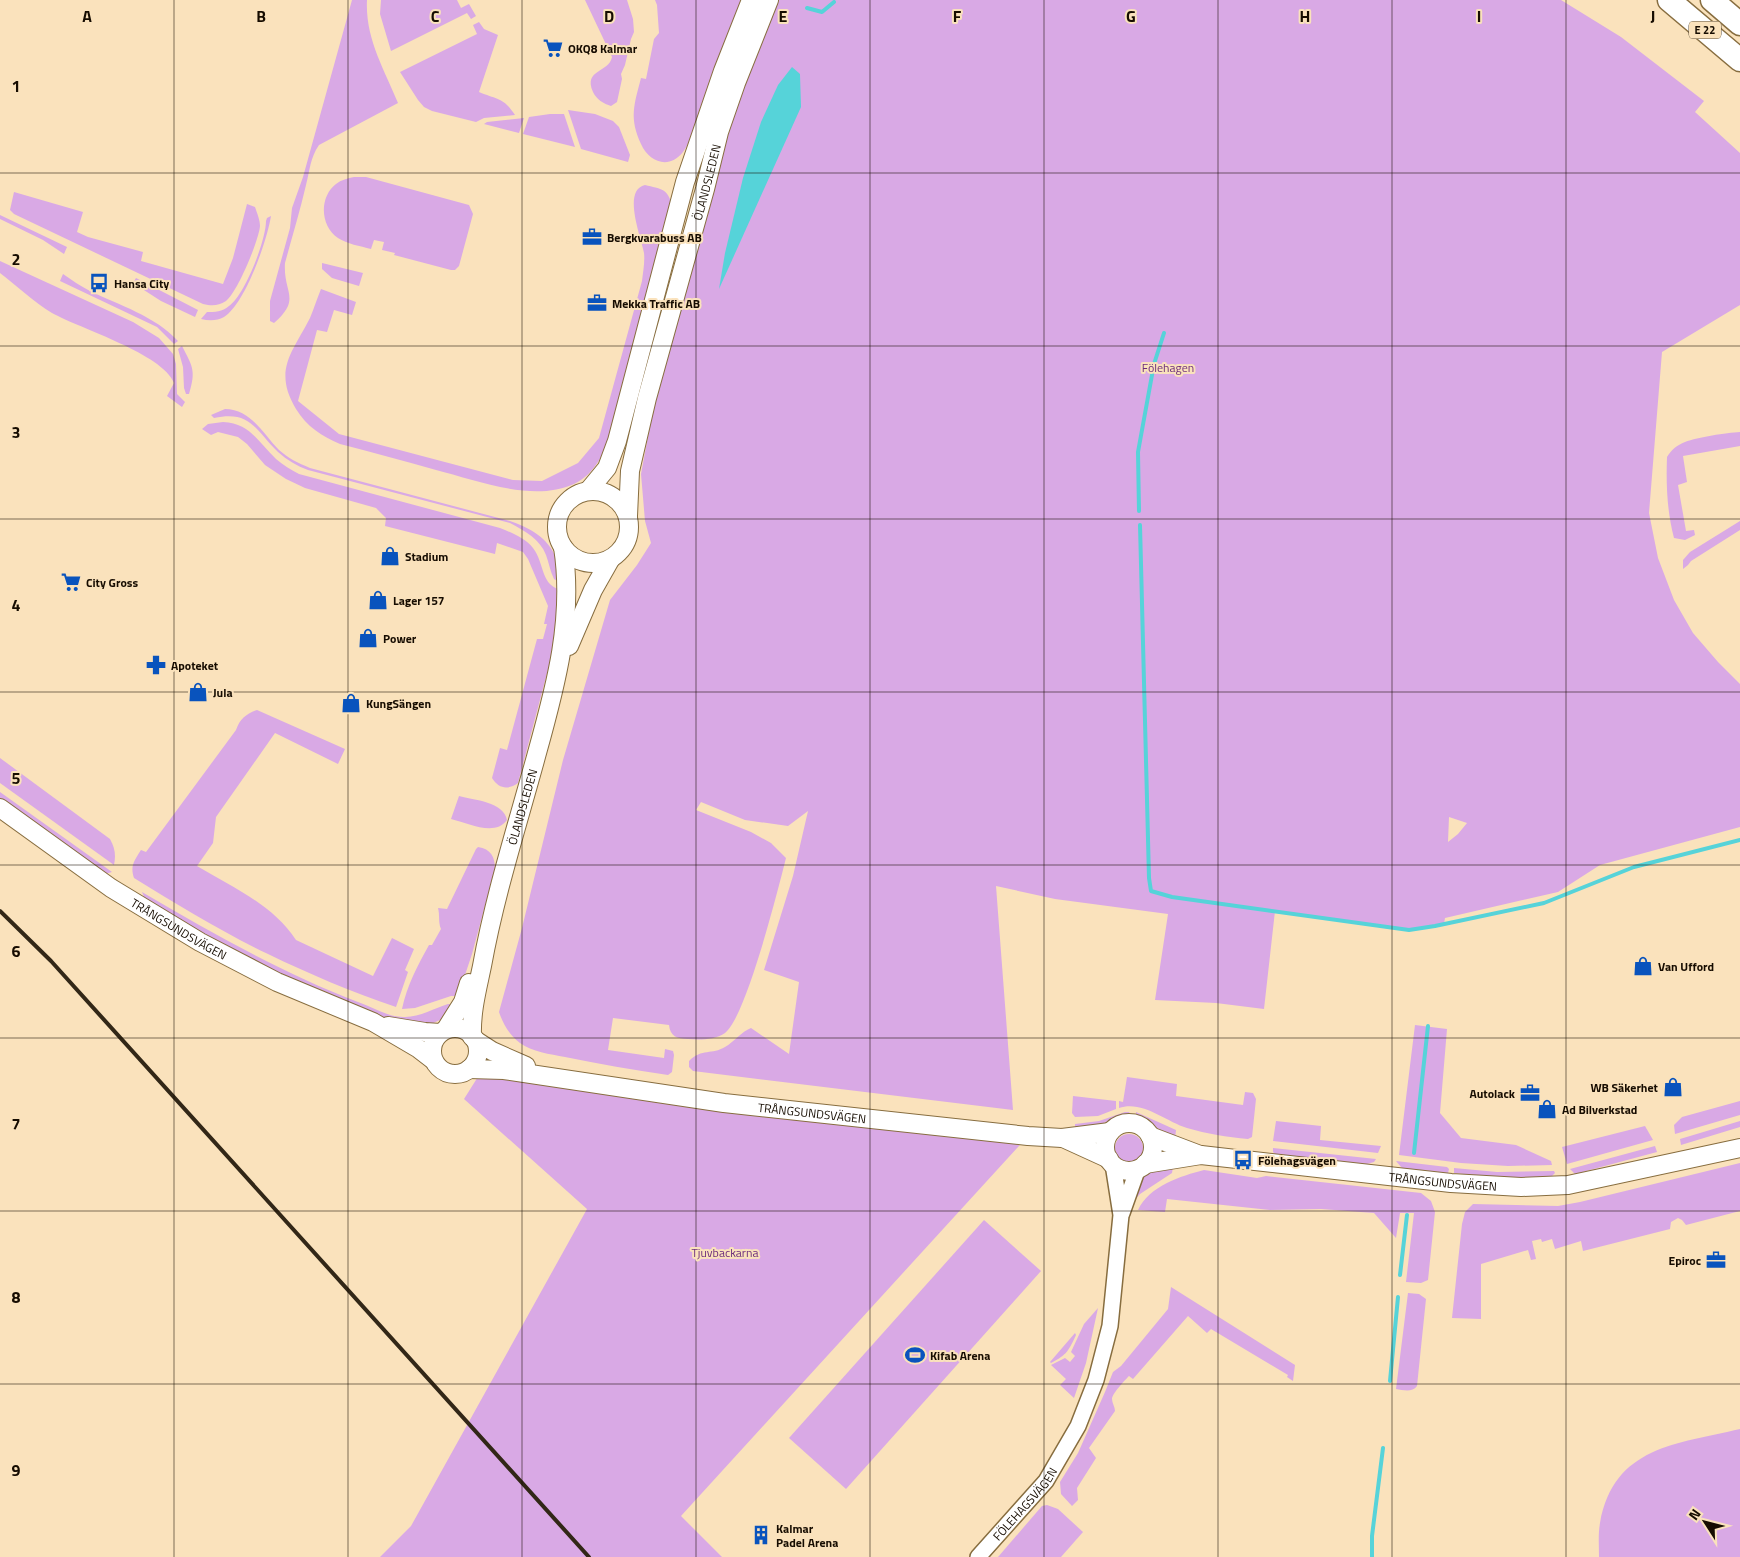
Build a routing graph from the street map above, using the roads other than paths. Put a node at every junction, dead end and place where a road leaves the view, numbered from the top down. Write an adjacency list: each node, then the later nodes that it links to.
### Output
1 (751, 0): 7 (main road, ÖLANDSLEDEN)
2 (769, 0): 8 (main road, ÖLANDSLEDEN)
3 (1669, 0): 6 (highway, E 22)
4 (1712, 0): 5 (highway, E 22)
5 (1740, 24)
6 (1740, 60)
7 (588, 491): 8 (main road); 9 (main road, ÖLANDSLEDEN)
8 (628, 516): 10 (main road, ÖLANDSLEDEN)
9 (563, 547): 10 (main road); 11 (main road, ÖLANDSLEDEN)
10 (604, 562): 11 (main road, ÖLANDSLEDEN)
11 (559, 672): 13 (main road, ÖLANDSLEDEN)
12 (0, 808): 14 (main road, TRÅNGSUNDSVÄGEN)
13 (486, 941): 15 (main road, ÖLANDSLEDEN); 16 (main road, ÖLANDSLEDEN)
14 (372, 1022): 15 (main road, TRÅNGSUNDSVÄGEN); 17 (main road, TRÅNGSUNDSVÄGEN)
15 (443, 1031): 16 (main road); 17 (main road)
16 (474, 1038): 18 (main road); 19 (main road, TRÅNGSUNDSVÄGEN)
17 (432, 1059): 18 (main road)
18 (469, 1069): 19 (main road, TRÅNGSUNDSVÄGEN)
19 (564, 1080): 22 (main road, TRÅNGSUNDSVÄGEN)
20 (1110, 1132): 21 (main road); 22 (main road, TRÅNGSUNDSVÄGEN); 27 (main road)
21 (1150, 1136): 25 (main road, TRÅNGSUNDSVÄGEN); 28 (main road)
22 (1062, 1138): 27 (main road, TRÅNGSUNDSVÄGEN)
23 (1740, 1139): 26 (main road, TRÅNGSUNDSVÄGEN)
24 (1740, 1148): 26 (main road, TRÅNGSUNDSVÄGEN)
25 (1201, 1155): 26 (main road, TRÅNGSUNDSVÄGEN); 28 (main road, TRÅNGSUNDSVÄGEN)
26 (1683, 1159)
27 (1111, 1162): 28 (main road); 29 (street, FÖLEHAGSVÄGEN)
28 (1142, 1166): 29 (street, FÖLEHAGSVÄGEN)
29 (1121, 1215): 30 (street, FÖLEHAGSVÄGEN)
30 (978, 1557)

